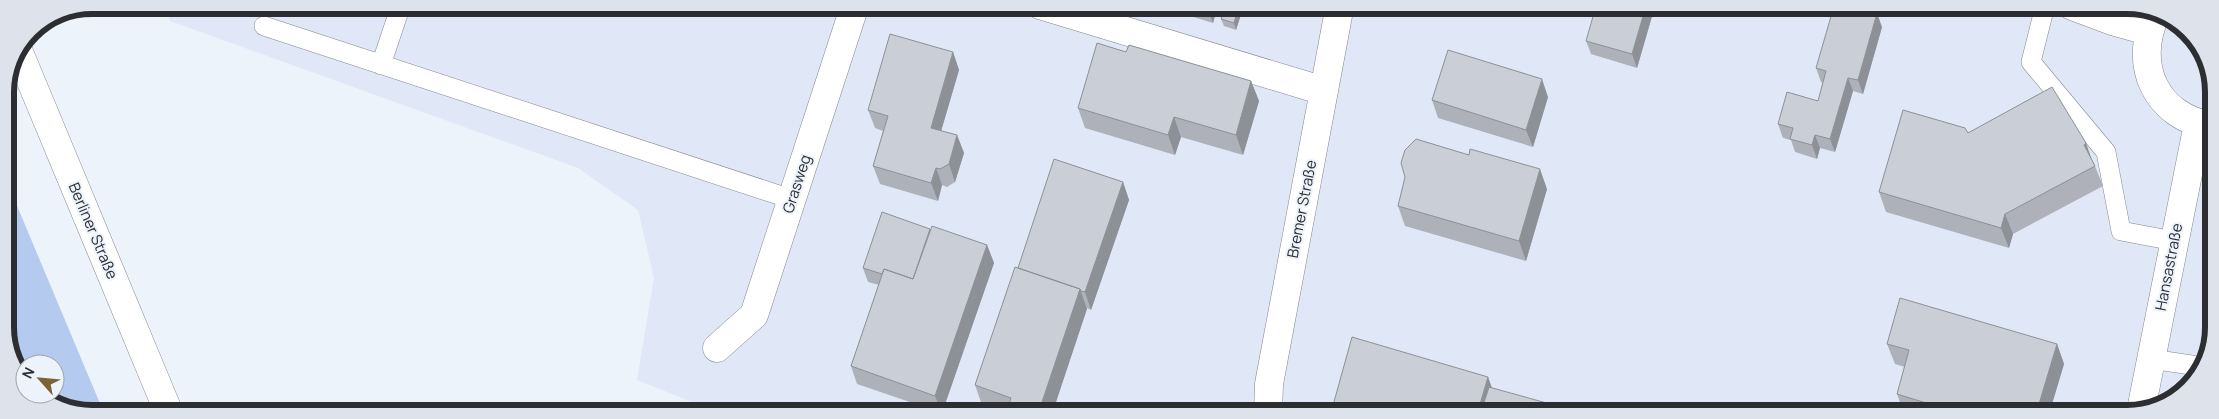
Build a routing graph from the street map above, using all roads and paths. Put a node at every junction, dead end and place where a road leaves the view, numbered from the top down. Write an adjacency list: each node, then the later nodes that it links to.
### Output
1 (398, 14): 10 (lane)
2 (852, 14): 13 (street, Grasweg)
3 (1070, 14): 11 (street)
4 (1338, 14): 11 (street, Bremer Straße)
5 (2043, 14): 14 (lane)
6 (2093, 14): 7 (street)
7 (2152, 23): 12 (street)
8 (264, 26): 10 (lane)
9 (22, 59): 19 (street, Berliner Straße)
10 (381, 65): 13 (lane)
11 (1324, 91): 20 (street, Bremer Straße)
12 (2205, 125): 14 (street, Hansastraße)
13 (792, 199): 15 (street, Grasweg)
14 (2174, 240): 16 (street, Hansastraße)
15 (717, 348)
16 (2151, 359): 17 (lane); 18 (street, Hansastraße)
17 (2195, 366)
18 (2142, 404)
19 (165, 405)
20 (1268, 405)

